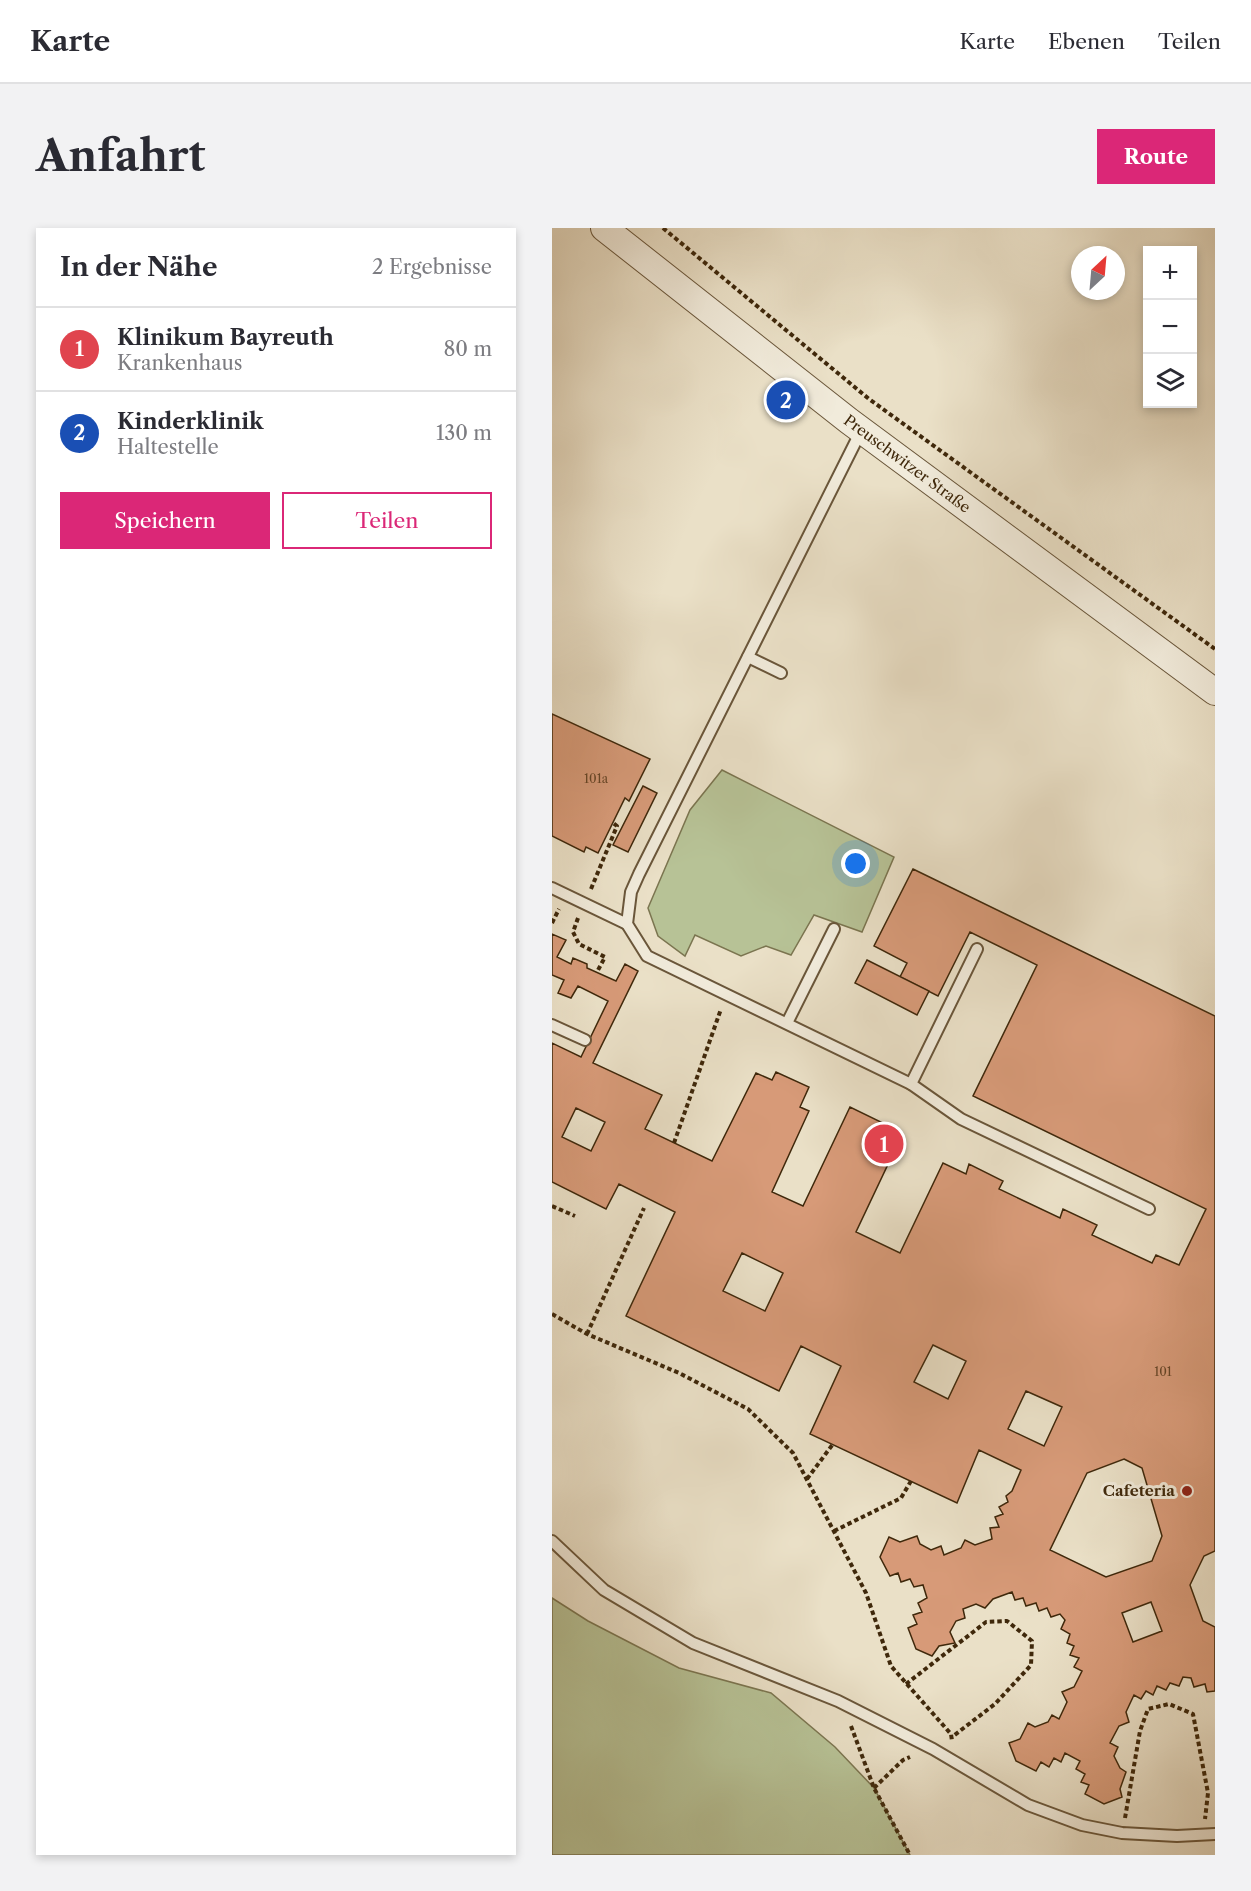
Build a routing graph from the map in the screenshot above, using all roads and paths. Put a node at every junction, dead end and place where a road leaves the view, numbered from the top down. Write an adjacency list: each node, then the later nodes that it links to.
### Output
1 (604, 228): 3 (street, Preuschwitzer Straße)
2 (663, 228): 4 (path)
3 (862, 429): 5 (lane); 7 (street, Preuschwitzer Straße)
4 (1215, 649)
5 (748, 657): 6 (lane); 9 (lane)
6 (782, 673)
7 (1215, 692)
8 (552, 888): 9 (lane)
9 (627, 924): 12 (lane)
10 (834, 929): 13 (lane)
11 (977, 949): 16 (lane)
12 (726, 994): 13 (lane); 17 (path)
13 (787, 1023): 16 (lane)
14 (552, 1025): 15 (lane)
15 (585, 1040)
16 (911, 1084): 20 (lane)
17 (674, 1143)
18 (552, 1206): 21 (path)
19 (644, 1208): 23 (path)
20 (1149, 1209)
21 (575, 1216)
22 (552, 1314): 23 (path)
23 (586, 1334): 25 (path)
24 (833, 1444): 25 (path)
25 (807, 1479): 27 (path)
26 (911, 1481): 27 (path)
27 (834, 1531): 29 (path)
28 (552, 1541): 30 (lane)
29 (906, 1684): 31 (path); 31 (path)
30 (845, 1705): 32 (lane); 34 (path)
31 (951, 1738): 33 (path)
32 (933, 1749): 33 (lane); 34 (path)
33 (956, 1762): 35 (lane)
34 (874, 1788): 38 (path)
35 (1122, 1833): 36 (lane); 36 (path)
36 (1203, 1834): 37 (lane)
37 (1215, 1834)
38 (910, 1855)

